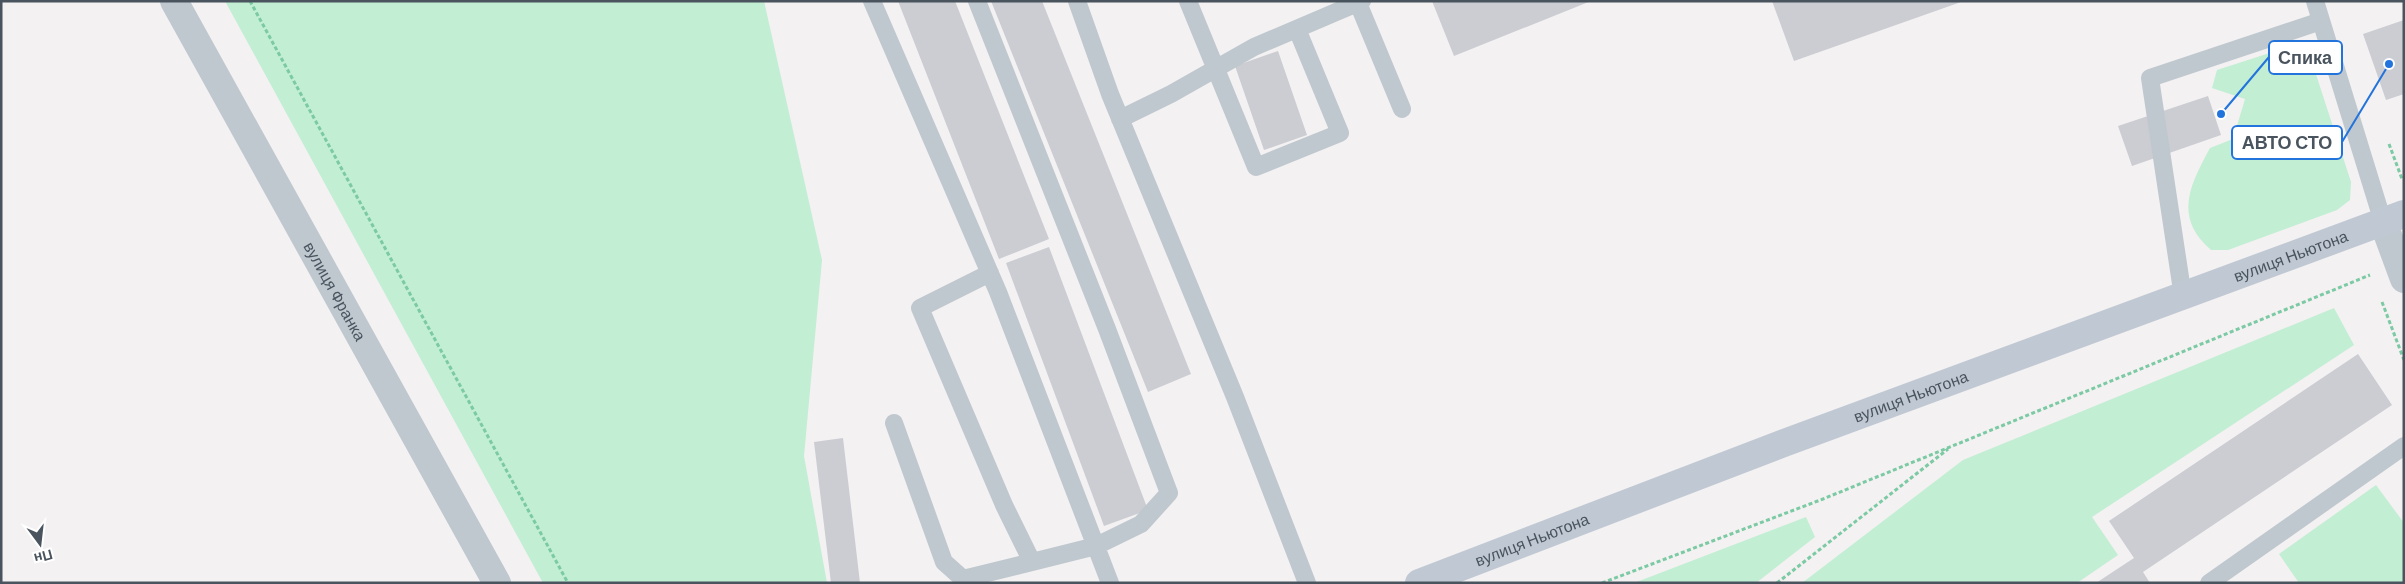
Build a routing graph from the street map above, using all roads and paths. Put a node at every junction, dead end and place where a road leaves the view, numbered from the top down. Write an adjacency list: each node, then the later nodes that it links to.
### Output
1 (174, 1): 26 (street, вулиця Франка)
2 (250, 1): 27 (path)
3 (872, 1): 15 (lane)
4 (978, 1): 24 (lane)
5 (1077, 1): 13 (lane)
6 (1188, 1): 11 (lane)
7 (2315, 1): 9 (lane)
8 (1360, 2): 10 (lane); 12 (lane)
9 (2321, 21): 14 (lane); 18 (lane)
10 (1297, 29): 11 (lane); 11 (lane)
11 (1216, 69): 13 (lane)
12 (1402, 109)
13 (1120, 119): 29 (lane)
14 (2394, 218): 16 (street); 18 (street, вулиця Ньютона)
15 (990, 273): 24 (lane); 25 (lane)
16 (2404, 280)
17 (2375, 283): 22 (path)
18 (2183, 297): 30 (street, вулиця Ньютона)
19 (2381, 300): 20 (path)
20 (2404, 360)
21 (894, 423): 25 (lane)
22 (1953, 446): 31 (path); 32 (path)
23 (2404, 446): 33 (lane)
24 (1096, 546): 25 (lane); 28 (lane)
25 (1032, 562)
26 (497, 583)
27 (568, 583)
28 (1110, 583)
29 (1307, 583)
30 (1419, 583)
31 (1602, 583)
32 (1777, 583)
33 (2209, 583)

